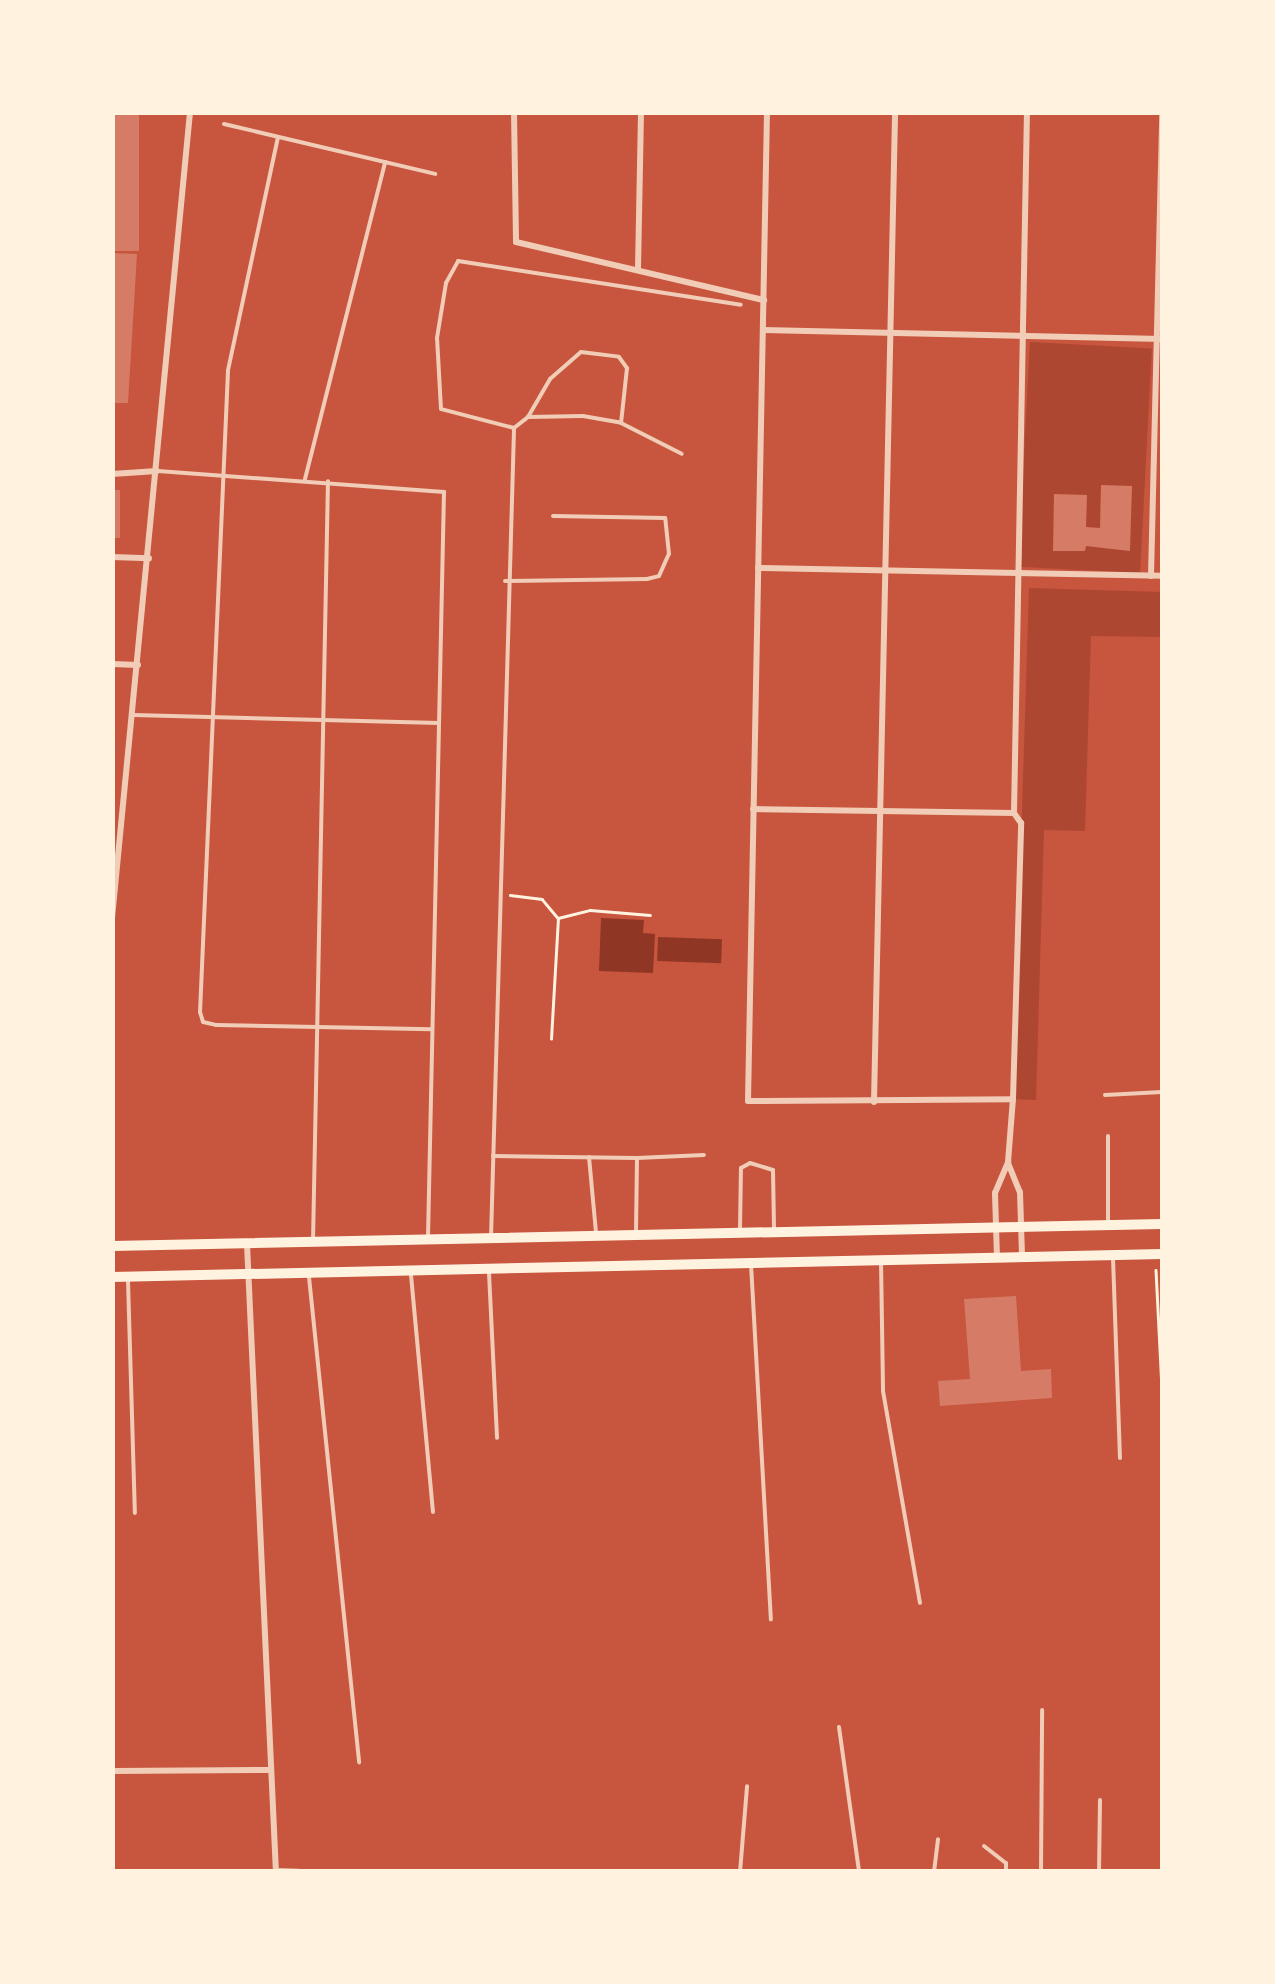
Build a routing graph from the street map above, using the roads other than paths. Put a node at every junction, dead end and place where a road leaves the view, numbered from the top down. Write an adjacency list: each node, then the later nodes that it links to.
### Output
1 (190, 112): 23 (street)
2 (514, 112): 12 (street)
3 (641, 112): 12 (street)
4 (768, 112): 13 (street)
5 (894, 112): 16 (street)
6 (1027, 112): 17 (street)
7 (1162, 112): 18 (street)
8 (224, 124): 9 (lane)
9 (278, 137): 10 (lane); 25 (lane)
10 (385, 162): 11 (lane); 26 (lane)
11 (434, 174)
12 (638, 269): 13 (street)
13 (764, 300): 15 (street)
14 (741, 305): 21 (lane)
15 (763, 330): 16 (street); 31 (street)
16 (890, 333): 17 (street); 32 (street)
17 (1023, 336): 18 (street); 33 (street)
18 (1160, 339): 34 (street)
19 (528, 418): 20 (lane); 20 (lane); 21 (lane)
20 (620, 423): 22 (lane)
21 (514, 428): 36 (lane)
22 (682, 454)
23 (157, 471): 24 (street); 25 (lane); 30 (street)
24 (112, 474)
25 (220, 474): 26 (lane); 40 (lane)
26 (306, 479): 27 (lane)
27 (328, 480): 41 (lane); 42 (lane)
28 (553, 516): 36 (lane)
29 (112, 556): 30 (street)
30 (149, 558): 38 (street)
31 (758, 568): 32 (street); 43 (street)
32 (885, 571): 33 (street); 44 (street)
33 (1018, 574): 34 (street); 45 (street)
34 (1152, 576): 35 (street)
35 (1162, 576)
36 (506, 581): 55 (lane)
37 (112, 664): 38 (street)
38 (138, 665): 39 (street)
39 (133, 715): 40 (lane); 46 (street)
40 (211, 717): 41 (lane); 47 (lane)
41 (323, 720): 42 (lane); 47 (lane)
42 (439, 723): 48 (lane)
43 (754, 809): 44 (street); 52 (street)
44 (880, 811): 45 (street); 52 (street)
45 (1014, 813): 51 (street)
46 (112, 918)
47 (317, 1027): 48 (lane); 69 (lane)
48 (432, 1029): 68 (lane)
49 (1162, 1092): 50 (lane)
50 (1105, 1095)
51 (1013, 1099): 52 (street); 58 (street)
52 (874, 1102)
53 (1108, 1136): 60 (lane)
54 (704, 1155): 57 (lane)
55 (494, 1156): 56 (lane); 67 (lane)
56 (590, 1157): 57 (lane); 66 (lane)
57 (638, 1158): 65 (lane)
58 (1008, 1162): 61 (street); 62 (street)
59 (1162, 1224): 60 (main road)
60 (1108, 1225): 61 (main road)
61 (1020, 1227): 62 (main road); 74 (street)
62 (995, 1228): 63 (main road); 75 (street)
63 (774, 1233): 64 (main road); 64 (lane)
64 (740, 1234): 65 (main road)
65 (636, 1236): 66 (main road)
66 (597, 1237): 67 (main road)
67 (491, 1239): 68 (main road)
68 (428, 1240): 69 (main road)
69 (312, 1243): 70 (main road)
70 (247, 1244): 71 (main road); 81 (street)
71 (112, 1246)
72 (1112, 1254): 73 (main road); 74 (main road); 85 (lane)
73 (1159, 1254)
74 (1022, 1256): 75 (main road)
75 (997, 1257): 76 (main road)
76 (881, 1260): 77 (main road); 88 (lane)
77 (752, 1263): 78 (main road); 89 (lane)
78 (489, 1268): 79 (main road); 84 (lane)
79 (410, 1270): 80 (main road); 86 (lane)
80 (308, 1272): 81 (main road); 92 (lane)
81 (250, 1274): 82 (main road); 93 (street)
82 (128, 1276): 83 (main road); 87 (lane)
83 (112, 1277)
84 (497, 1438)
85 (1120, 1458)
86 (433, 1512)
87 (135, 1513)
88 (920, 1603)
89 (771, 1619)
90 (1042, 1710): 105 (lane)
91 (839, 1727): 102 (lane)
92 (359, 1762)
93 (270, 1770): 94 (street); 99 (street)
94 (112, 1771)
95 (747, 1786): 101 (lane)
96 (1100, 1800): 106 (lane)
97 (938, 1839): 103 (lane)
98 (984, 1846): 104 (lane)
99 (276, 1871): 100 (street)
100 (299, 1872)
101 (740, 1872)
102 (859, 1872)
103 (934, 1872)
104 (1006, 1872)
105 (1041, 1872)
106 (1099, 1872)

